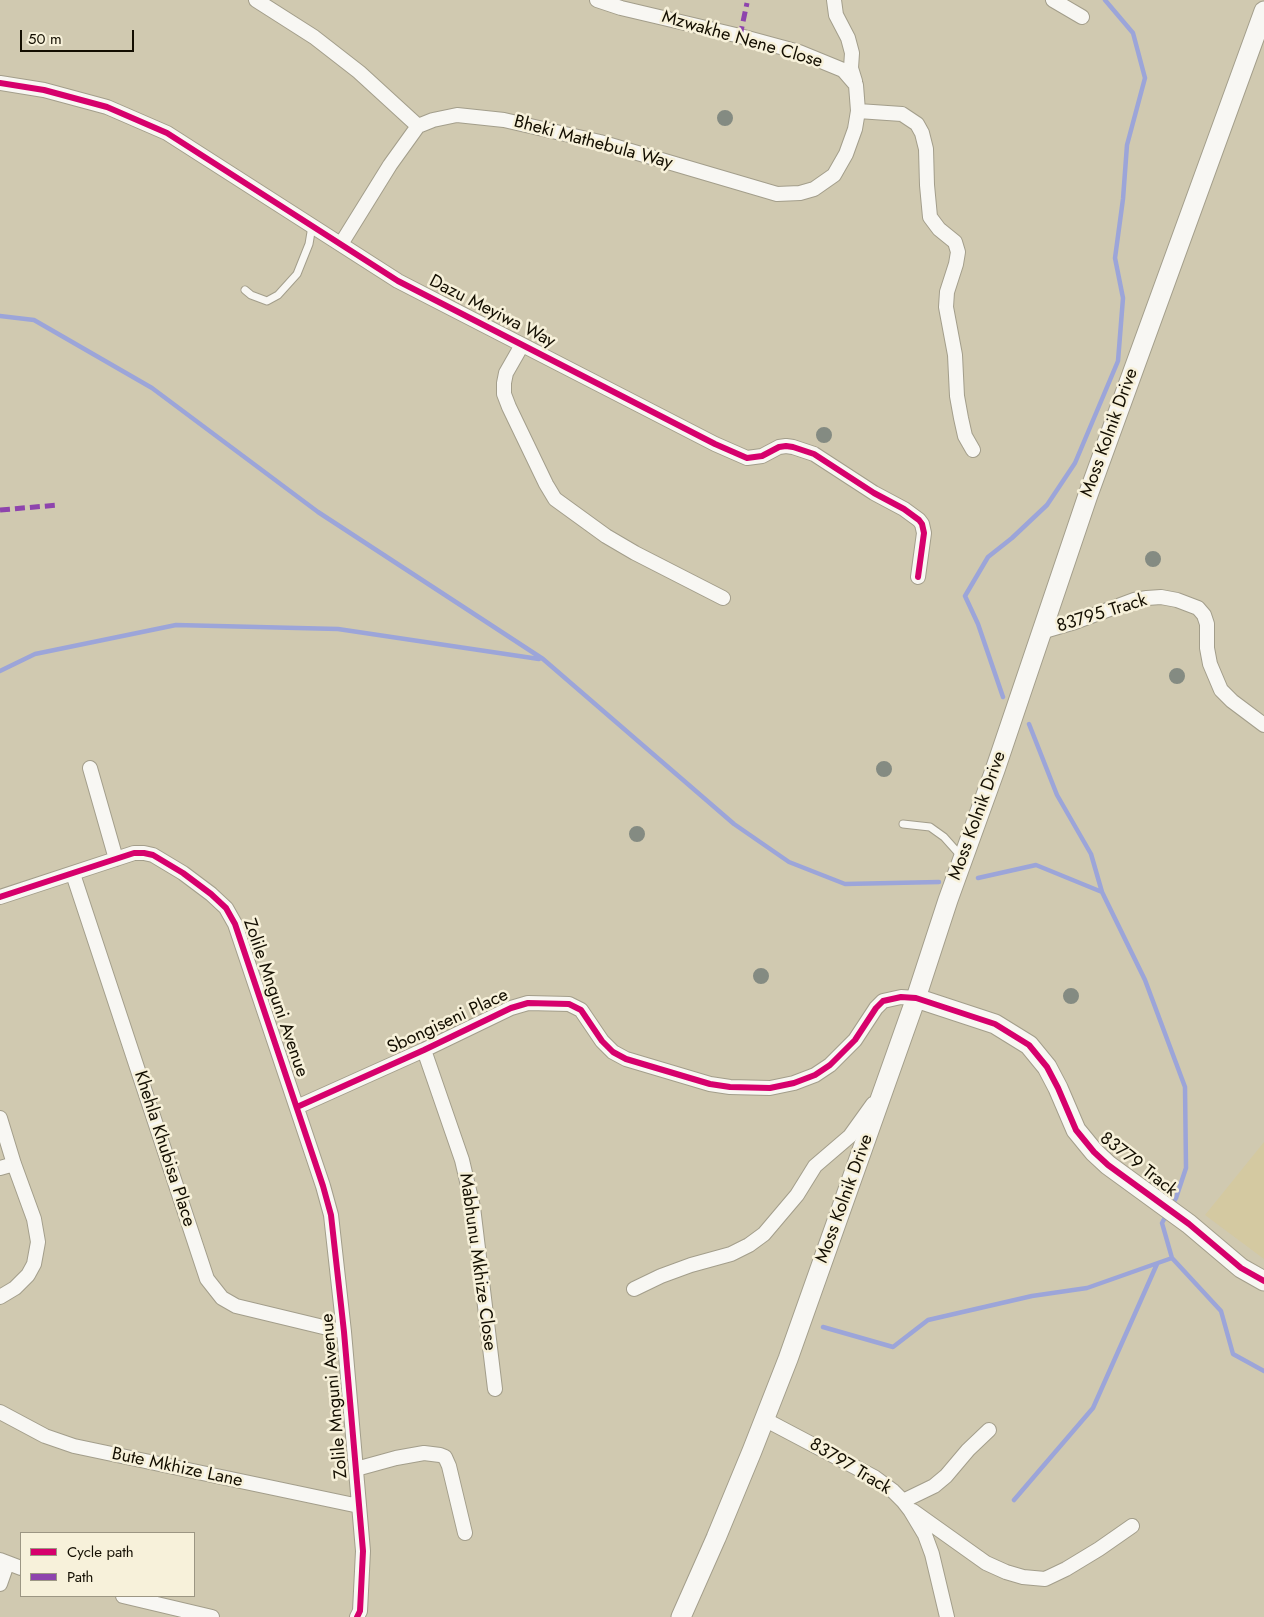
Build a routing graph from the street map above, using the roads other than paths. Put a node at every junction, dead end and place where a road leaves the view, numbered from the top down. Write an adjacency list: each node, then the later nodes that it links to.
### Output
1 (256, 0): 10 (street)
2 (597, 0): 8 (street, Mzwakhe Nene Close)
3 (834, 0): 8 (street)
4 (1053, 0): 6 (street)
5 (1264, 11): 18 (main road, Moss Kolnik Drive)
6 (1082, 17)
7 (0, 83): 11 (street, Dazu Meyiwa Way)
8 (856, 84): 9 (street)
9 (858, 111): 10 (street, Bheki Mathebula Way); 15 (street)
10 (418, 126): 12 (street)
11 (312, 226): 12 (street, Dazu Meyiwa Way); 13 (lane)
12 (341, 244): 14 (street, Dazu Meyiwa Way)
13 (245, 290)
14 (522, 345): 16 (street, Dazu Meyiwa Way); 17 (street)
15 (973, 450)
16 (918, 577)
17 (723, 598)
18 (1041, 632): 19 (street, 83795 Track); 23 (main road, Moss Kolnik Drive)
19 (1264, 725)
20 (90, 768): 22 (street)
21 (903, 824): 23 (lane)
22 (116, 859): 24 (street, Zolile Mnguni Avenue); 29 (street, Zolile Mnguni Avenue)
23 (963, 859): 26 (main road, Moss Kolnik Drive)
24 (73, 874): 25 (street, Zolile Mnguni Avenue); 35 (street, Khehla Khubisa Place)
25 (0, 897)
26 (916, 998): 27 (street, Sbongiseni Place); 28 (main road, Moss Kolnik Drive); 32 (main road, 83779 Track)
27 (424, 1050): 29 (street, Sbongiseni Place); 36 (street, Mabhunu Mkhize Close)
28 (884, 1087): 33 (street); 38 (main road, Moss Kolnik Drive)
29 (296, 1107): 35 (street, Zolile Mnguni Avenue)
30 (0, 1118): 31 (street)
31 (7, 1166): 34 (street)
32 (1264, 1281)
33 (634, 1289)
34 (0, 1297)
35 (344, 1332): 40 (street, Zolile Mnguni Avenue)
36 (495, 1389)
37 (0, 1412): 42 (street, Bute Mkhize Lane)
38 (764, 1419): 41 (street, 83797 Track); 51 (main road, Moss Kolnik Drive)
39 (989, 1430): 41 (street)
40 (356, 1469): 42 (street, Zolile Mnguni Avenue); 44 (street)
41 (906, 1505): 43 (street); 52 (street, 83797 Track)
42 (359, 1506): 49 (street, Zolile Mnguni Avenue)
43 (1132, 1526)
44 (465, 1533)
45 (4, 1562): 46 (street); 47 (street)
46 (20, 1568)
47 (0, 1584)
48 (127, 1597): 50 (street)
49 (359, 1614)
50 (212, 1617)
51 (681, 1617)
52 (948, 1617)

